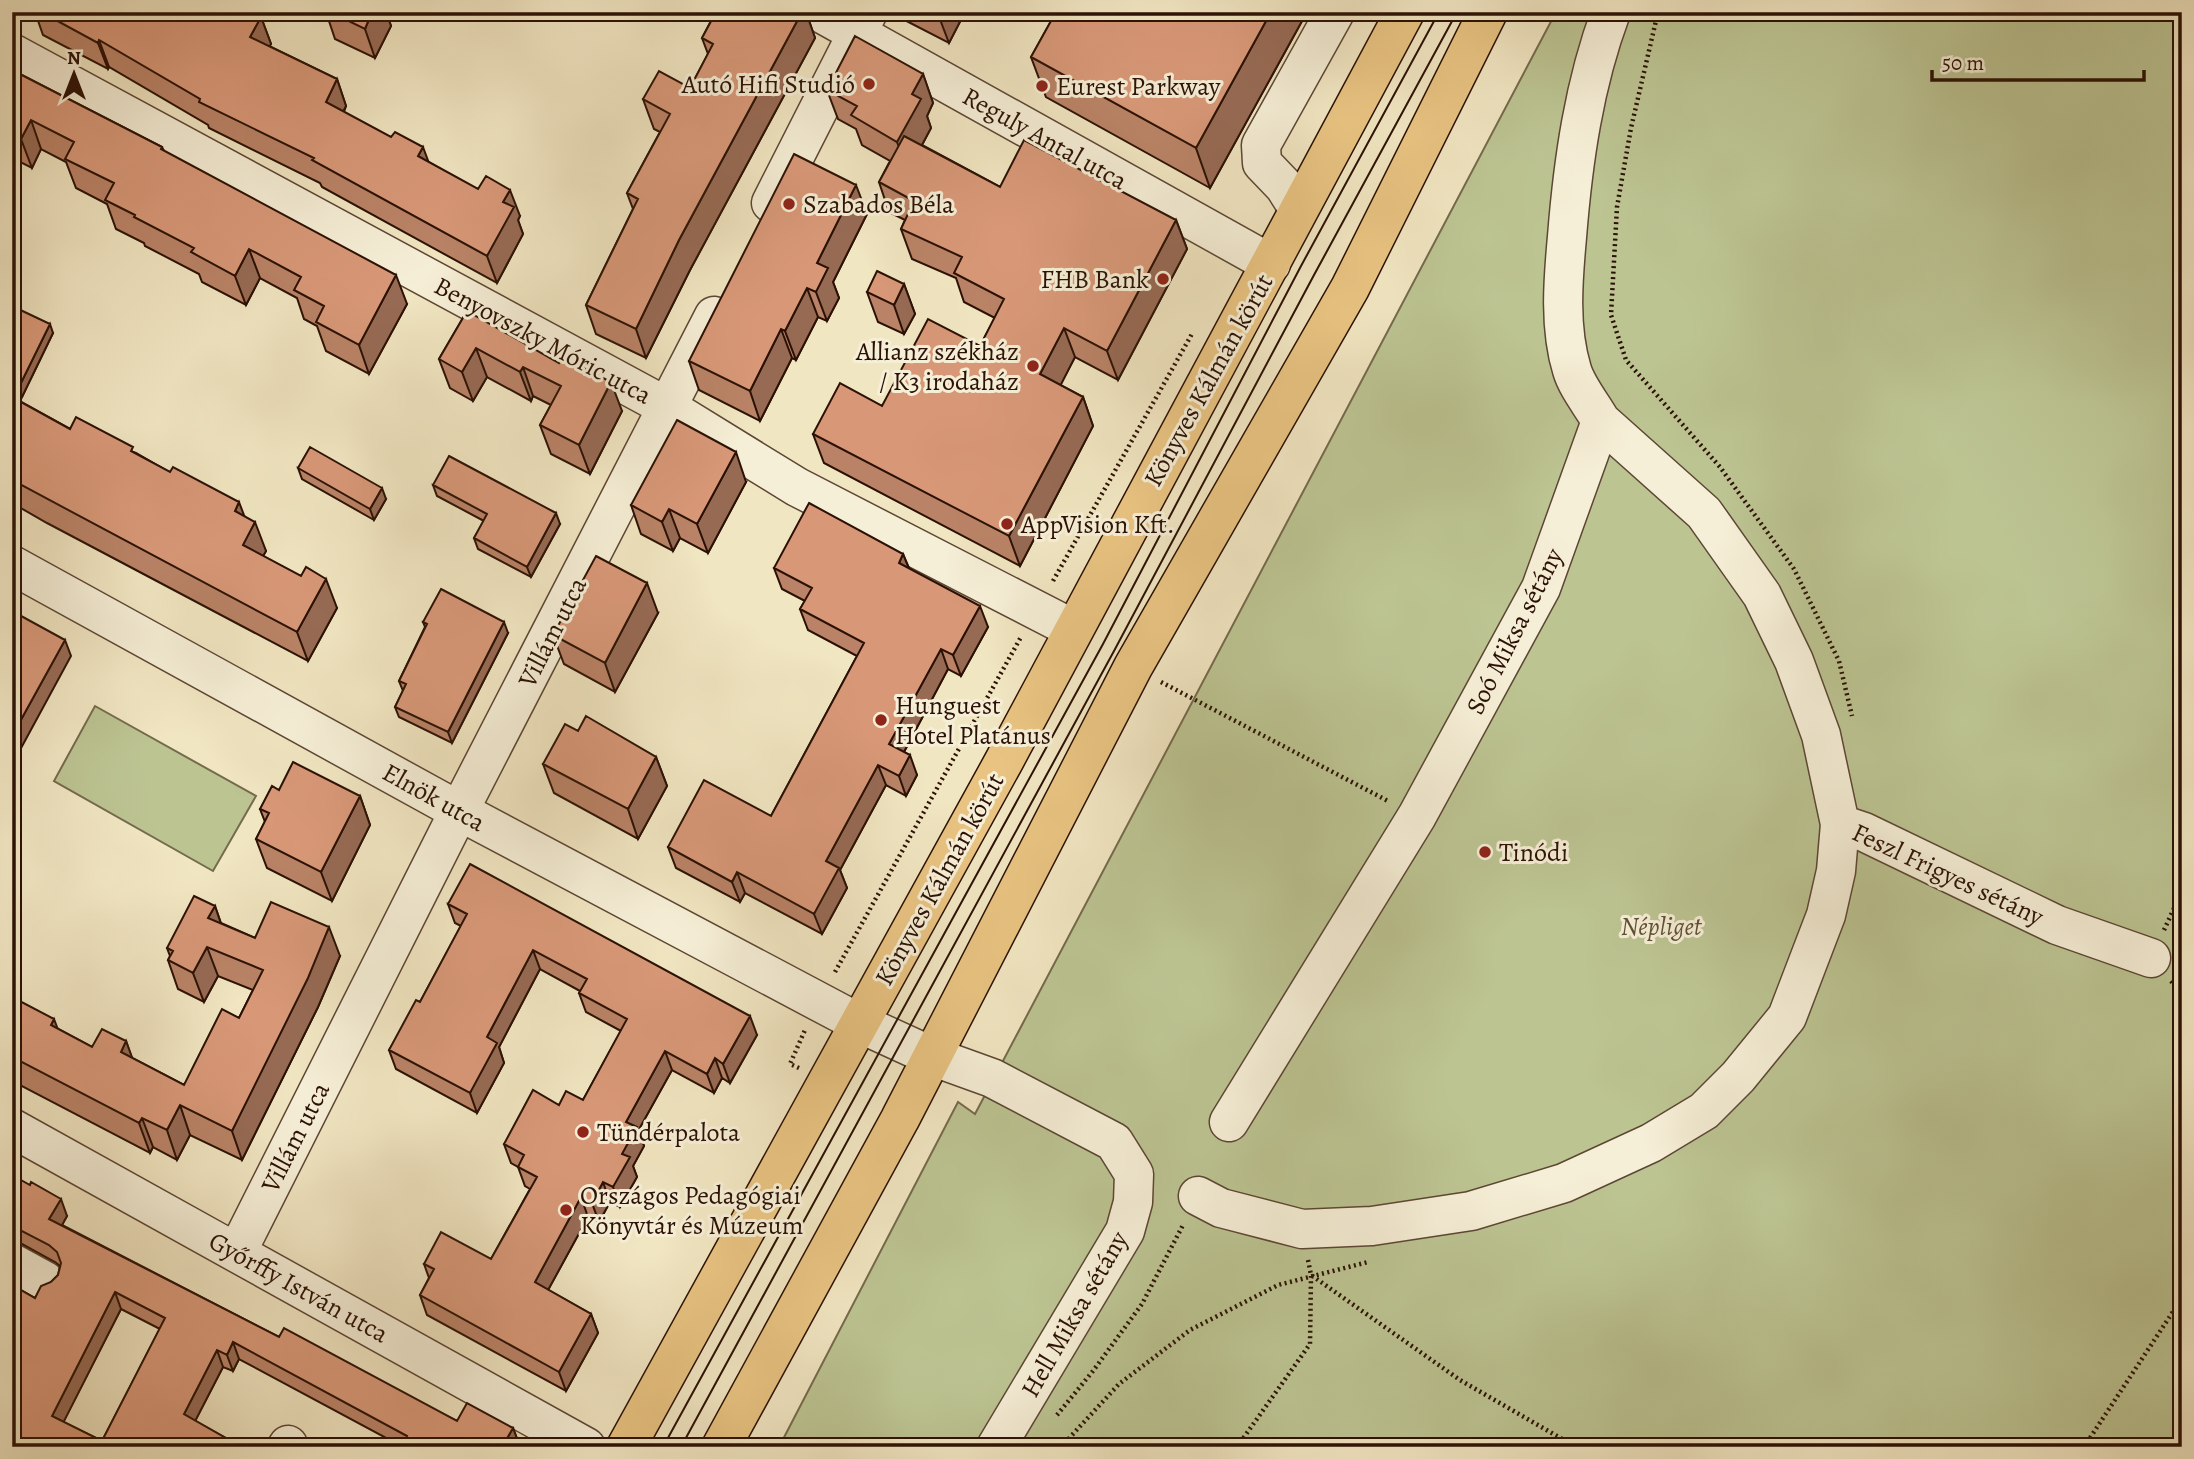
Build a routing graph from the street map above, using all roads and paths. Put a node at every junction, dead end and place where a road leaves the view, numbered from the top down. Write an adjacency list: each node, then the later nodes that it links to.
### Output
1 (819, 12): 7 (street, Reguly Antal utca)
2 (1335, 12): 9 (street)
3 (1405, 12): 9 (main road, Könyves Kálmán körút)
4 (1488, 12): 20 (main road)
5 (1611, 12): 16 (street)
6 (1658, 12): 13 (path)
7 (863, 23): 10 (street); 11 (street, Reguly Antal utca)
8 (12, 53): 15 (street, Benyovszky Móric utca)
9 (1298, 208): 11 (main road, Könyves Kálmán körút)
10 (755, 235)
11 (1271, 264): 19 (main road, Könyves Kálmán körút)
12 (730, 284): 15 (street, Villám utca)
13 (1611, 315)
14 (1199, 321): 18 (path)
15 (667, 407): 18 (street, Benyovszky Móric utca); 21 (street, Villám utca)
16 (1601, 421): 22 (street, Soó Miksa sétány); 23 (street)
17 (12, 565): 21 (street, Elnök utca)
18 (1036, 610): 19 (street, Benyovszky Móric utca); 24 (path)
19 (1073, 629): 26 (main road, Könyves Kálmán körút)
20 (1133, 667): 22 (path); 27 (main road)
21 (459, 811): 26 (street, Elnök utca); 33 (street, Villám utca)
22 (1417, 816): 28 (street, Soó Miksa sétány)
23 (1840, 824): 25 (street, Feszl Frigyes sétány); 32 (street)
24 (914, 828)
25 (2151, 958)
26 (859, 1023): 27 (street, Elnök utca); 41 (main road, Könyves Kálmán körút)
27 (931, 1056): 30 (street, Elnök utca); 42 (main road)
28 (1229, 1122)
29 (12, 1128): 33 (street, Győrffy István utca)
30 (1134, 1174): 43 (street, Hell Miksa sétány)
31 (1198, 1196): 32 (street); 39 (path)
32 (1302, 1229): 36 (path)
33 (237, 1252): 40 (street, Győrffy István utca)
34 (1376, 1260): 36 (path)
35 (12, 1263): 37 (street)
36 (1311, 1275): 44 (path); 45 (path); 46 (path)
37 (45, 1281)
38 (2182, 1298): 47 (path)
39 (1054, 1418)
40 (586, 1447)
41 (626, 1447)
42 (721, 1447)
43 (996, 1447)
44 (1061, 1447)
45 (1237, 1447)
46 (1576, 1447)
47 (2084, 1447)

